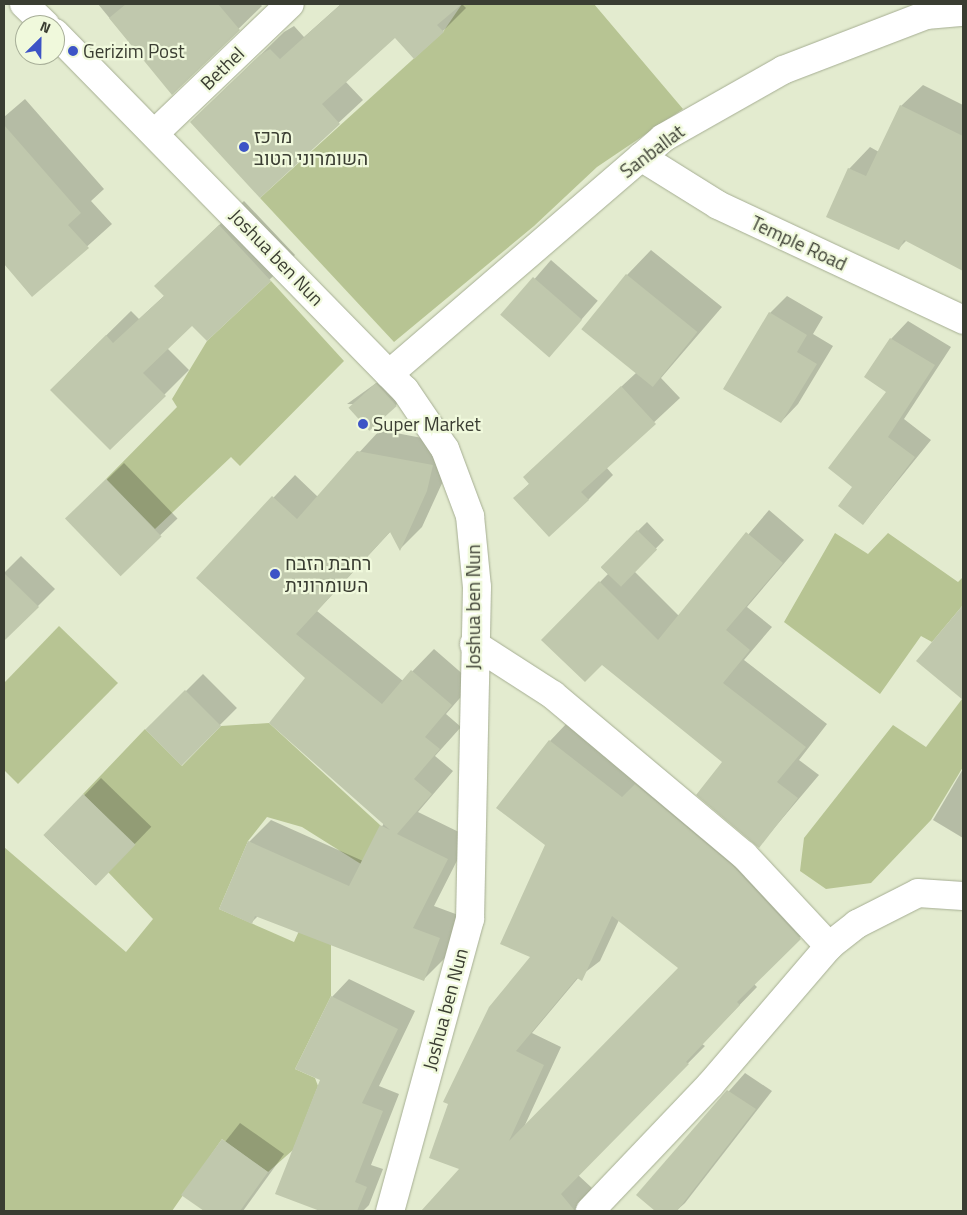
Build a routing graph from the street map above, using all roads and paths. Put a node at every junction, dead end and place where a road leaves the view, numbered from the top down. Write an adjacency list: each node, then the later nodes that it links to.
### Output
1 (24, 4): 4 (street)
2 (274, 9): 6 (street, Bethel)
3 (963, 12): 7 (street, Sanballat)
4 (36, 15)
5 (65, 43): 6 (street, Joshua ben Nun)
6 (156, 132): 9 (street, Joshua ben Nun)
7 (641, 157): 8 (street, Temple Road); 9 (street, Sanballat)
8 (963, 320)
9 (389, 374): 10 (street, Joshua ben Nun)
10 (474, 644): 12 (street); 13 (street, Joshua ben Nun)
11 (963, 896): 12 (street)
12 (829, 946): 14 (street)
13 (390, 1211)
14 (590, 1211)

